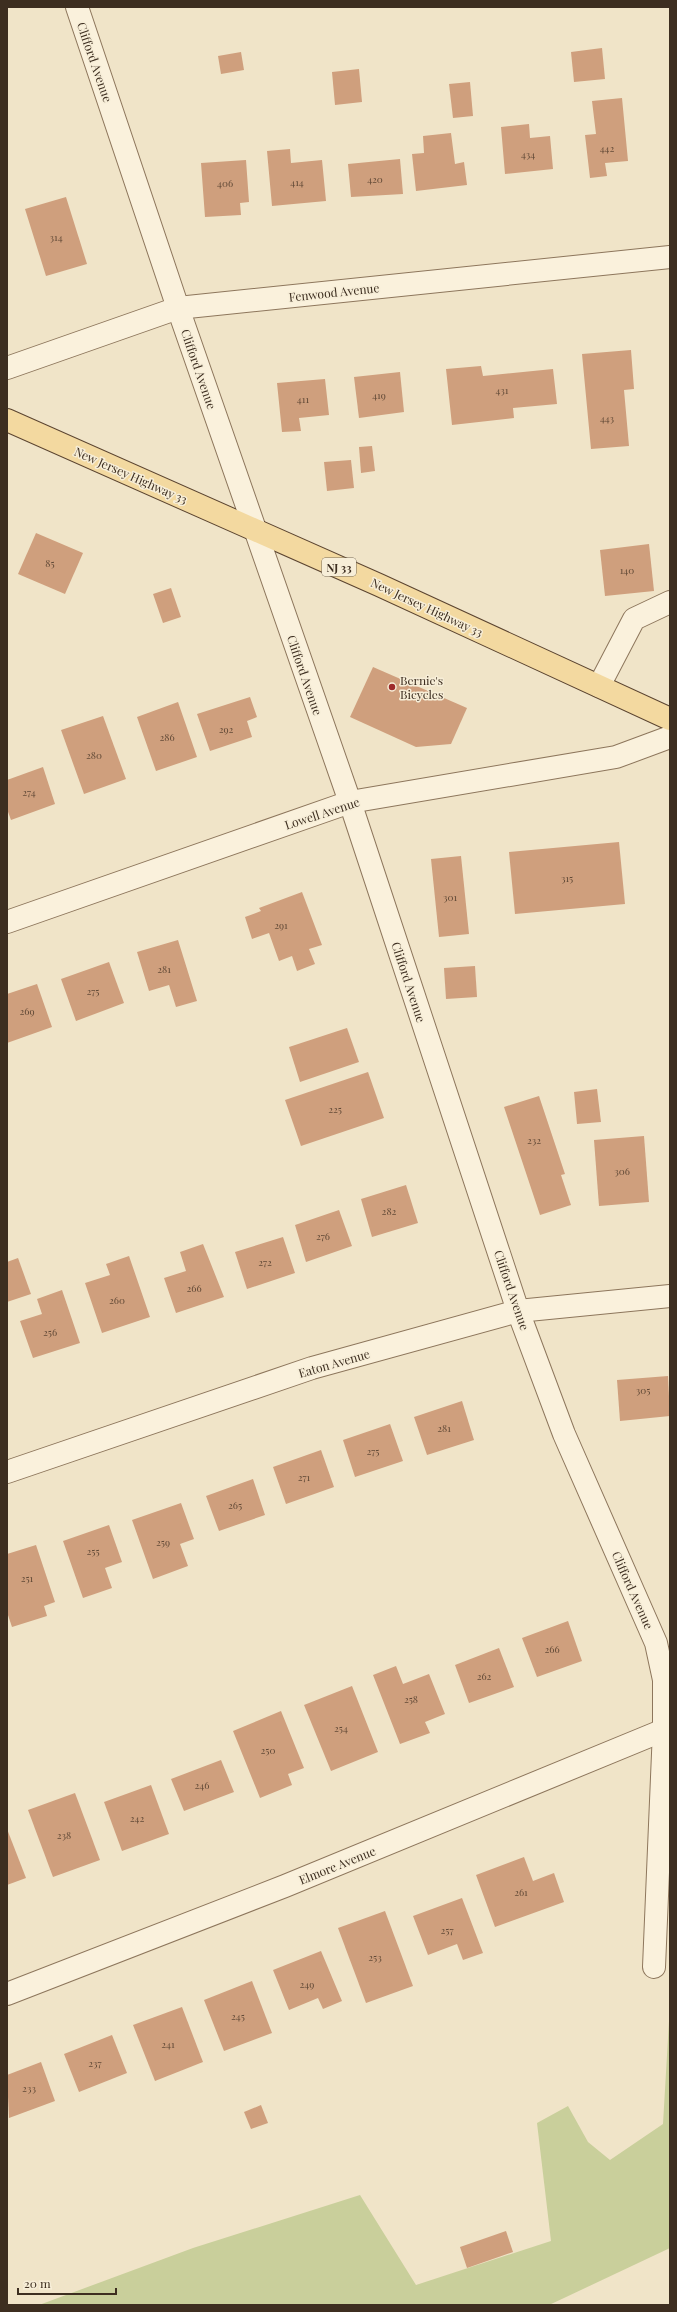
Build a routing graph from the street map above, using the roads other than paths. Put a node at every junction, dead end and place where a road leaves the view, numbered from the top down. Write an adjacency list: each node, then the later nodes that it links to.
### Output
1 (77, 7): 3 (street, Clifford Avenue)
2 (670, 257): 3 (street, Fenwood Avenue)
3 (178, 308): 4 (street, Fenwood Avenue); 6 (street, Clifford Avenue)
4 (7, 368)
5 (7, 420): 6 (main road, New Jersey Highway 33 / NJ 33)
6 (254, 529): 8 (main road, New Jersey Highway 33 / NJ 33); 11 (street, Clifford Avenue)
7 (670, 602): 8 (street)
8 (599, 686): 9 (main road, New Jersey Highway 33 / NJ 33)
9 (670, 719)
10 (670, 737): 11 (street, Lowell Avenue)
11 (350, 802): 12 (street, Lowell Avenue); 14 (street, Clifford Avenue)
12 (7, 922)
13 (670, 1296): 14 (street, Eaton Avenue)
14 (518, 1311): 15 (street, Eaton Avenue); 16 (street, Clifford Avenue)
15 (7, 1472)
16 (664, 1730): 17 (street, Clifford Avenue); 18 (street, Elmore Avenue)
17 (654, 1967)
18 (7, 1994)

